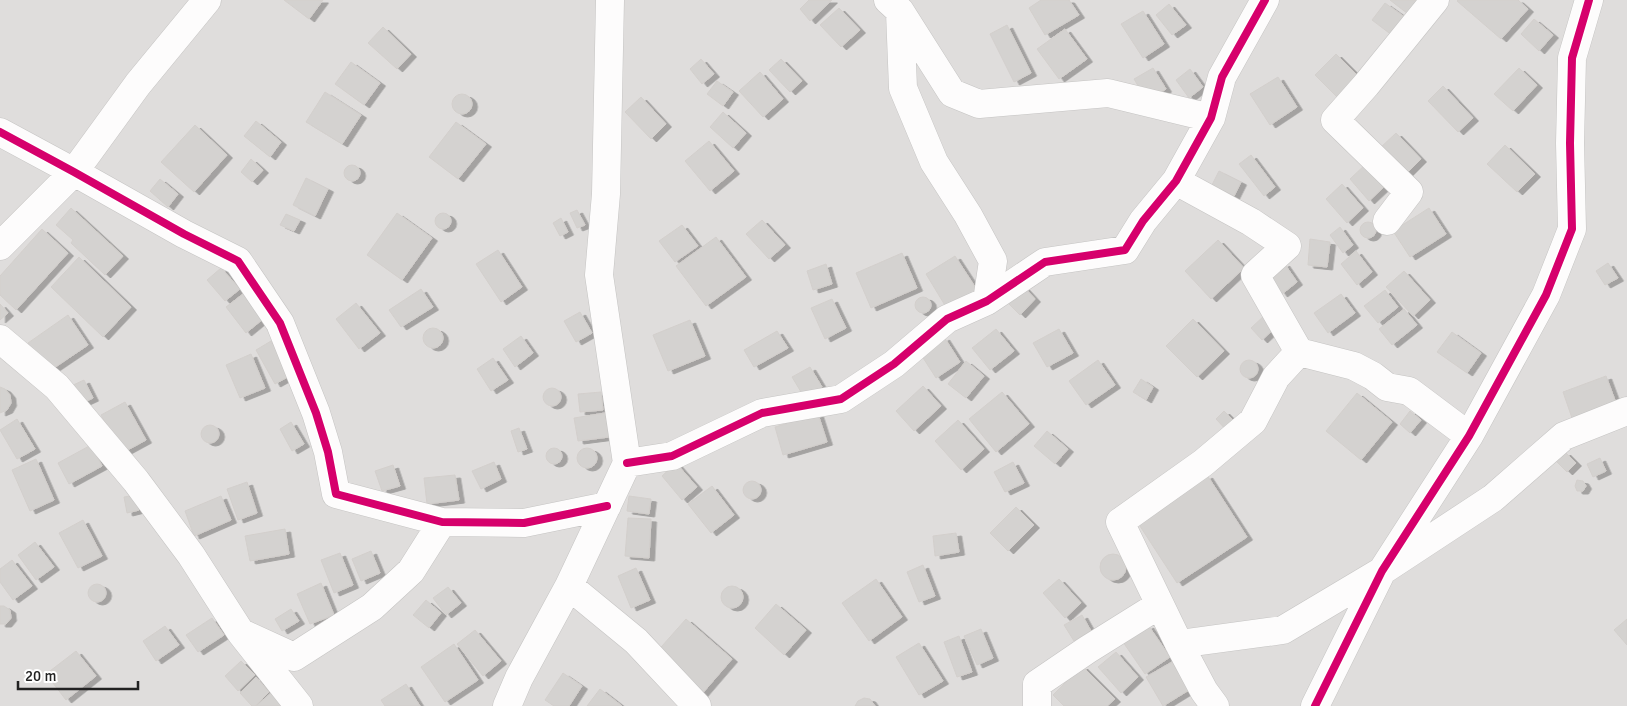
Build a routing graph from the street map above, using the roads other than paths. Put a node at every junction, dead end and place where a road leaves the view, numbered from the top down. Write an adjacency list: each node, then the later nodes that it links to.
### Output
1 (207, 0): 9 (street)
2 (610, 0): 18 (street)
3 (1265, 0): 7 (street)
4 (1435, 0): 11 (street)
5 (1589, 0): 17 (street)
6 (894, 5): 7 (street); 13 (street)
7 (1211, 118): 10 (street)
8 (0, 132): 9 (street)
9 (74, 172): 12 (street); 20 (street)
10 (1176, 181): 13 (street); 15 (street)
11 (1387, 221)
12 (0, 246)
13 (987, 301): 18 (street)
14 (0, 339): 24 (street)
15 (1300, 352): 17 (street); 23 (street)
16 (1627, 411): 21 (street)
17 (1469, 436): 21 (street)
18 (627, 463): 19 (street)
19 (607, 506): 20 (street); 22 (street)
20 (442, 522): 24 (street)
21 (1382, 571): 25 (street); 31 (street)
22 (569, 586): 27 (street); 28 (street)
23 (1159, 606): 25 (street); 29 (street)
24 (241, 633): 26 (street)
25 (1179, 644): 30 (street)
26 (299, 706)
27 (507, 706)
28 (697, 706)
29 (1037, 706)
30 (1215, 706)
31 (1315, 706)

